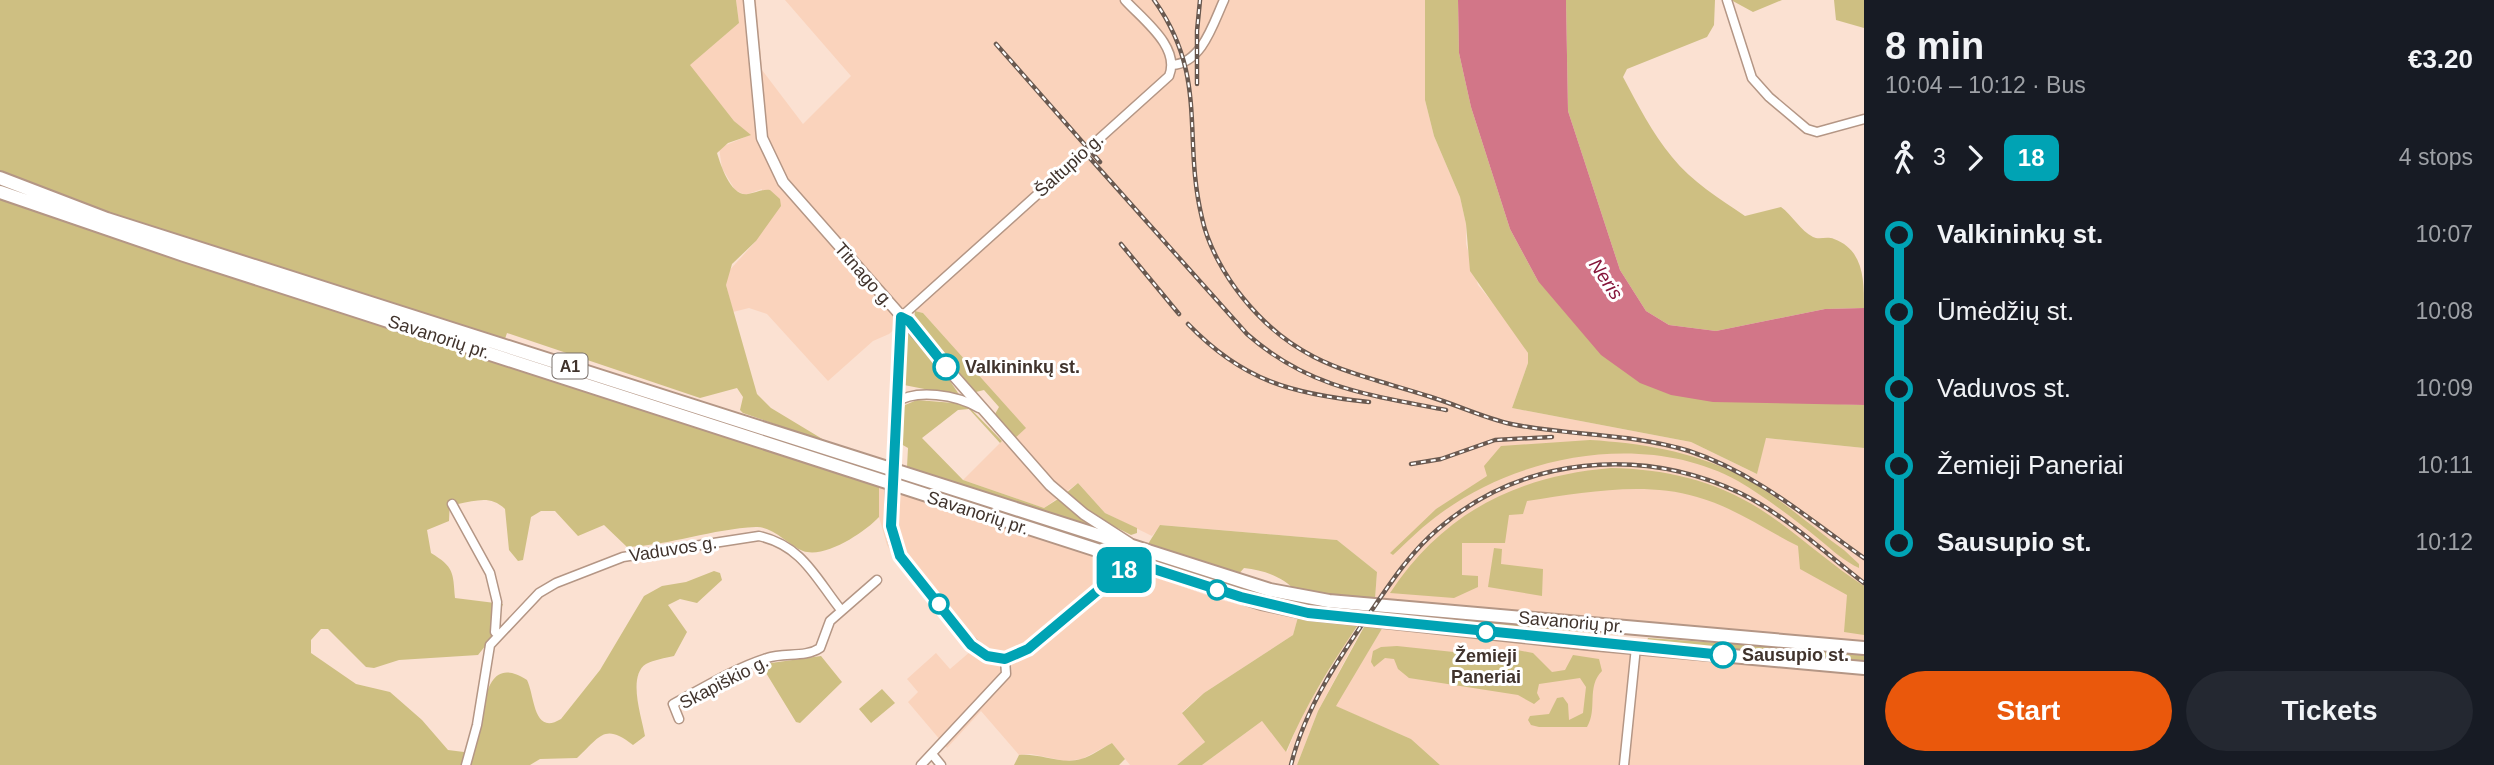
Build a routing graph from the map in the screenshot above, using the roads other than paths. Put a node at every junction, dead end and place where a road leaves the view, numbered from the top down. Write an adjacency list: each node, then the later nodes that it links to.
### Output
1 (749, 0): 9 (street, Titnago g.)
2 (1125, 0): 5 (street)
3 (1224, 0): 5 (street, Šaltupio g.)
4 (1727, 0): 6 (street)
5 (1172, 65): 9 (street, Šaltupio g.)
6 (1864, 119)
7 (0, 178): 15 (highway, Savanorių pr. / A1)
8 (0, 192): 16 (highway, Savanorių pr. / A1)
9 (901, 317): 10 (street); 11 (street, Titnago g.)
10 (895, 403): 11 (street); 12 (street)
11 (985, 412): 15 (street, Titnago g.)
12 (893, 465)
13 (891, 491): 23 (street)
14 (452, 504): 20 (street, Vaduvos g.)
15 (1141, 551): 19 (highway, Savanorių pr. / A1)
16 (1132, 562): 21 (highway, Savanorių pr. / A1); 23 (street)
17 (877, 580): 18 (street, Skapiškio g.)
18 (842, 610): 20 (street, Vaduvos g.); 25 (street, Skapiškio g.)
19 (1637, 628): 21 (highway); 22 (highway, Savanorių pr. / A1)
20 (498, 635): 27 (street, Vaduvos g.)
21 (1636, 647): 24 (highway, Savanorių pr. / A1); 30 (street)
22 (1864, 648)
23 (1005, 659): 26 (street)
24 (1864, 668)
25 (679, 719)
26 (932, 754): 28 (street); 29 (street)
27 (466, 765)
28 (921, 765)
29 (941, 765)
30 (1624, 765)

